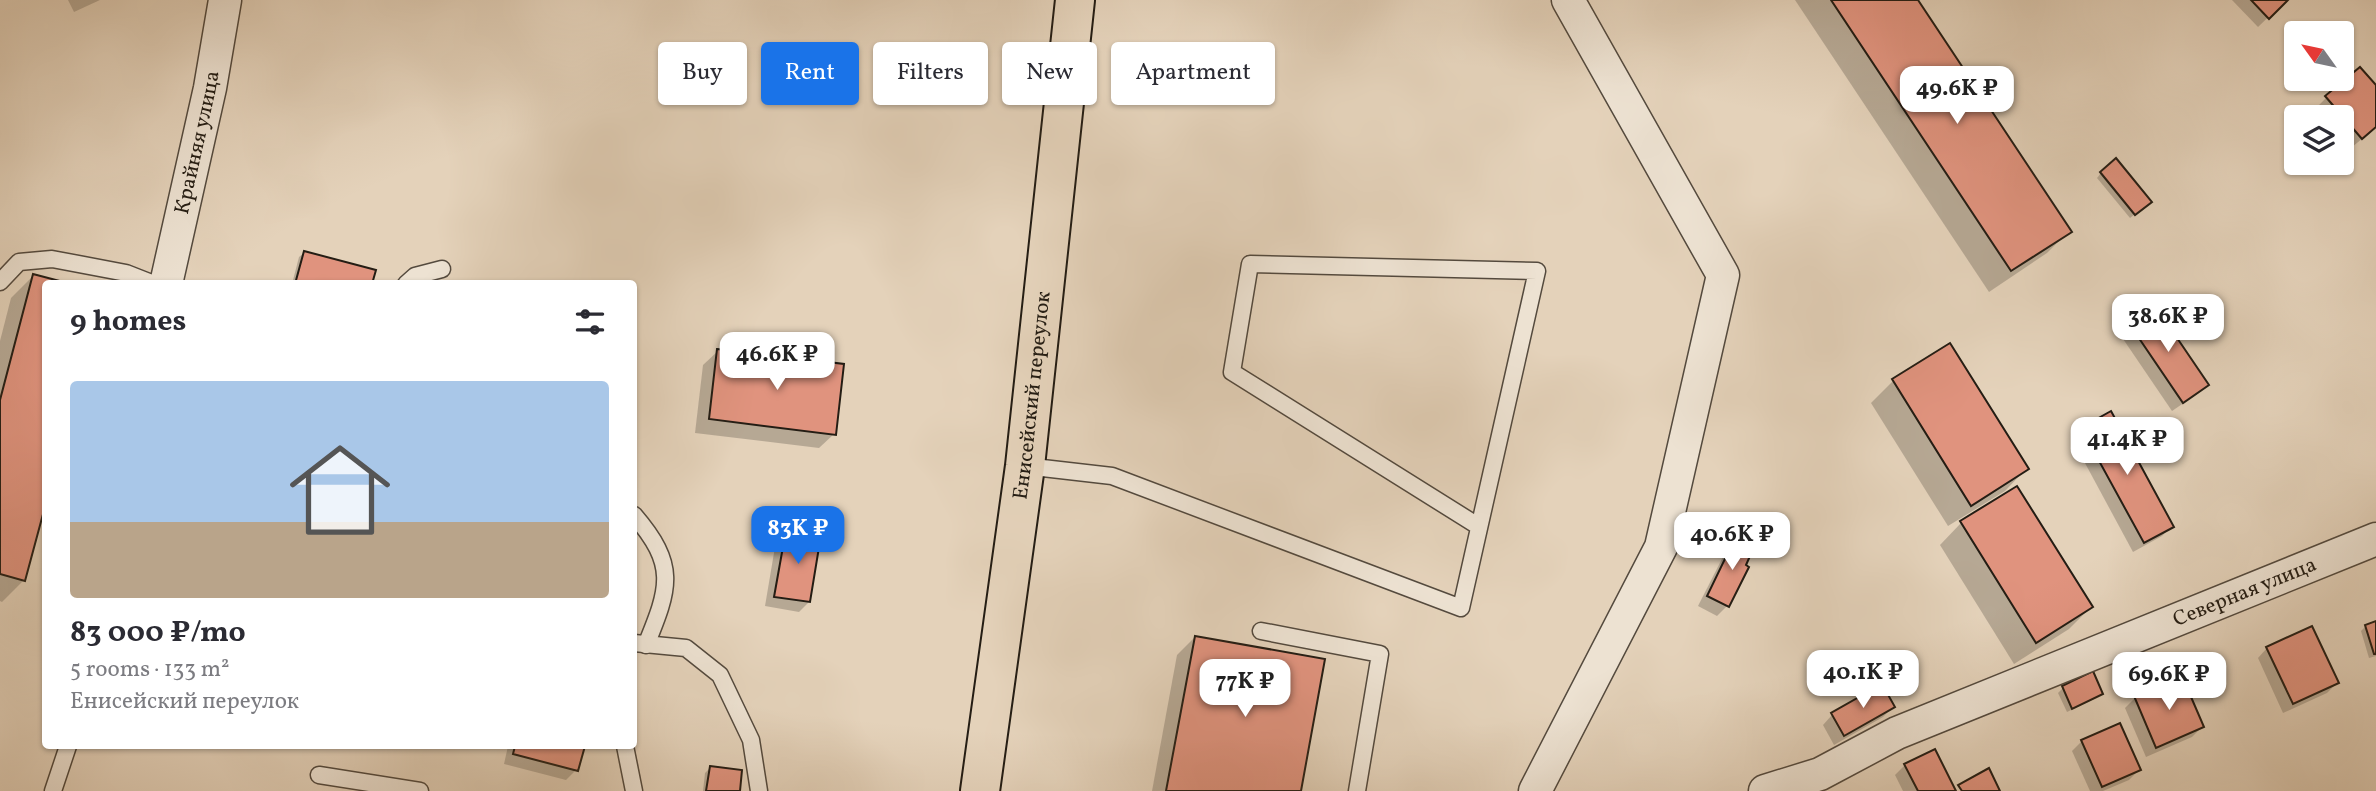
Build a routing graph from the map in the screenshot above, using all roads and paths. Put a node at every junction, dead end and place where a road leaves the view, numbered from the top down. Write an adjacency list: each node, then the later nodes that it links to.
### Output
1 (225, 0): 6 (street, Крайняя улица)
2 (1075, 0): 9 (main road, Енисейский переулок)
3 (1568, 0): 25 (street)
4 (442, 269): 7 (lane)
5 (144, 280): 8 (lane)
6 (167, 280)
7 (410, 280)
8 (0, 282)
9 (1025, 466): 11 (lane); 23 (main road, Енисейский переулок)
10 (637, 518): 14 (lane)
11 (1478, 526): 11 (lane)
12 (2376, 539): 18 (street, Северная улица)
13 (1261, 631): 24 (lane)
14 (640, 644): 22 (lane)
15 (67, 749): 19 (lane)
16 (626, 749): 21 (lane)
17 (319, 775): 20 (lane)
18 (1825, 783): 26 (street, Северная улица)
19 (53, 791)
20 (420, 791)
21 (634, 791)
22 (759, 791)
23 (980, 791)
24 (1357, 791)
25 (1535, 791)
26 (1765, 791)

